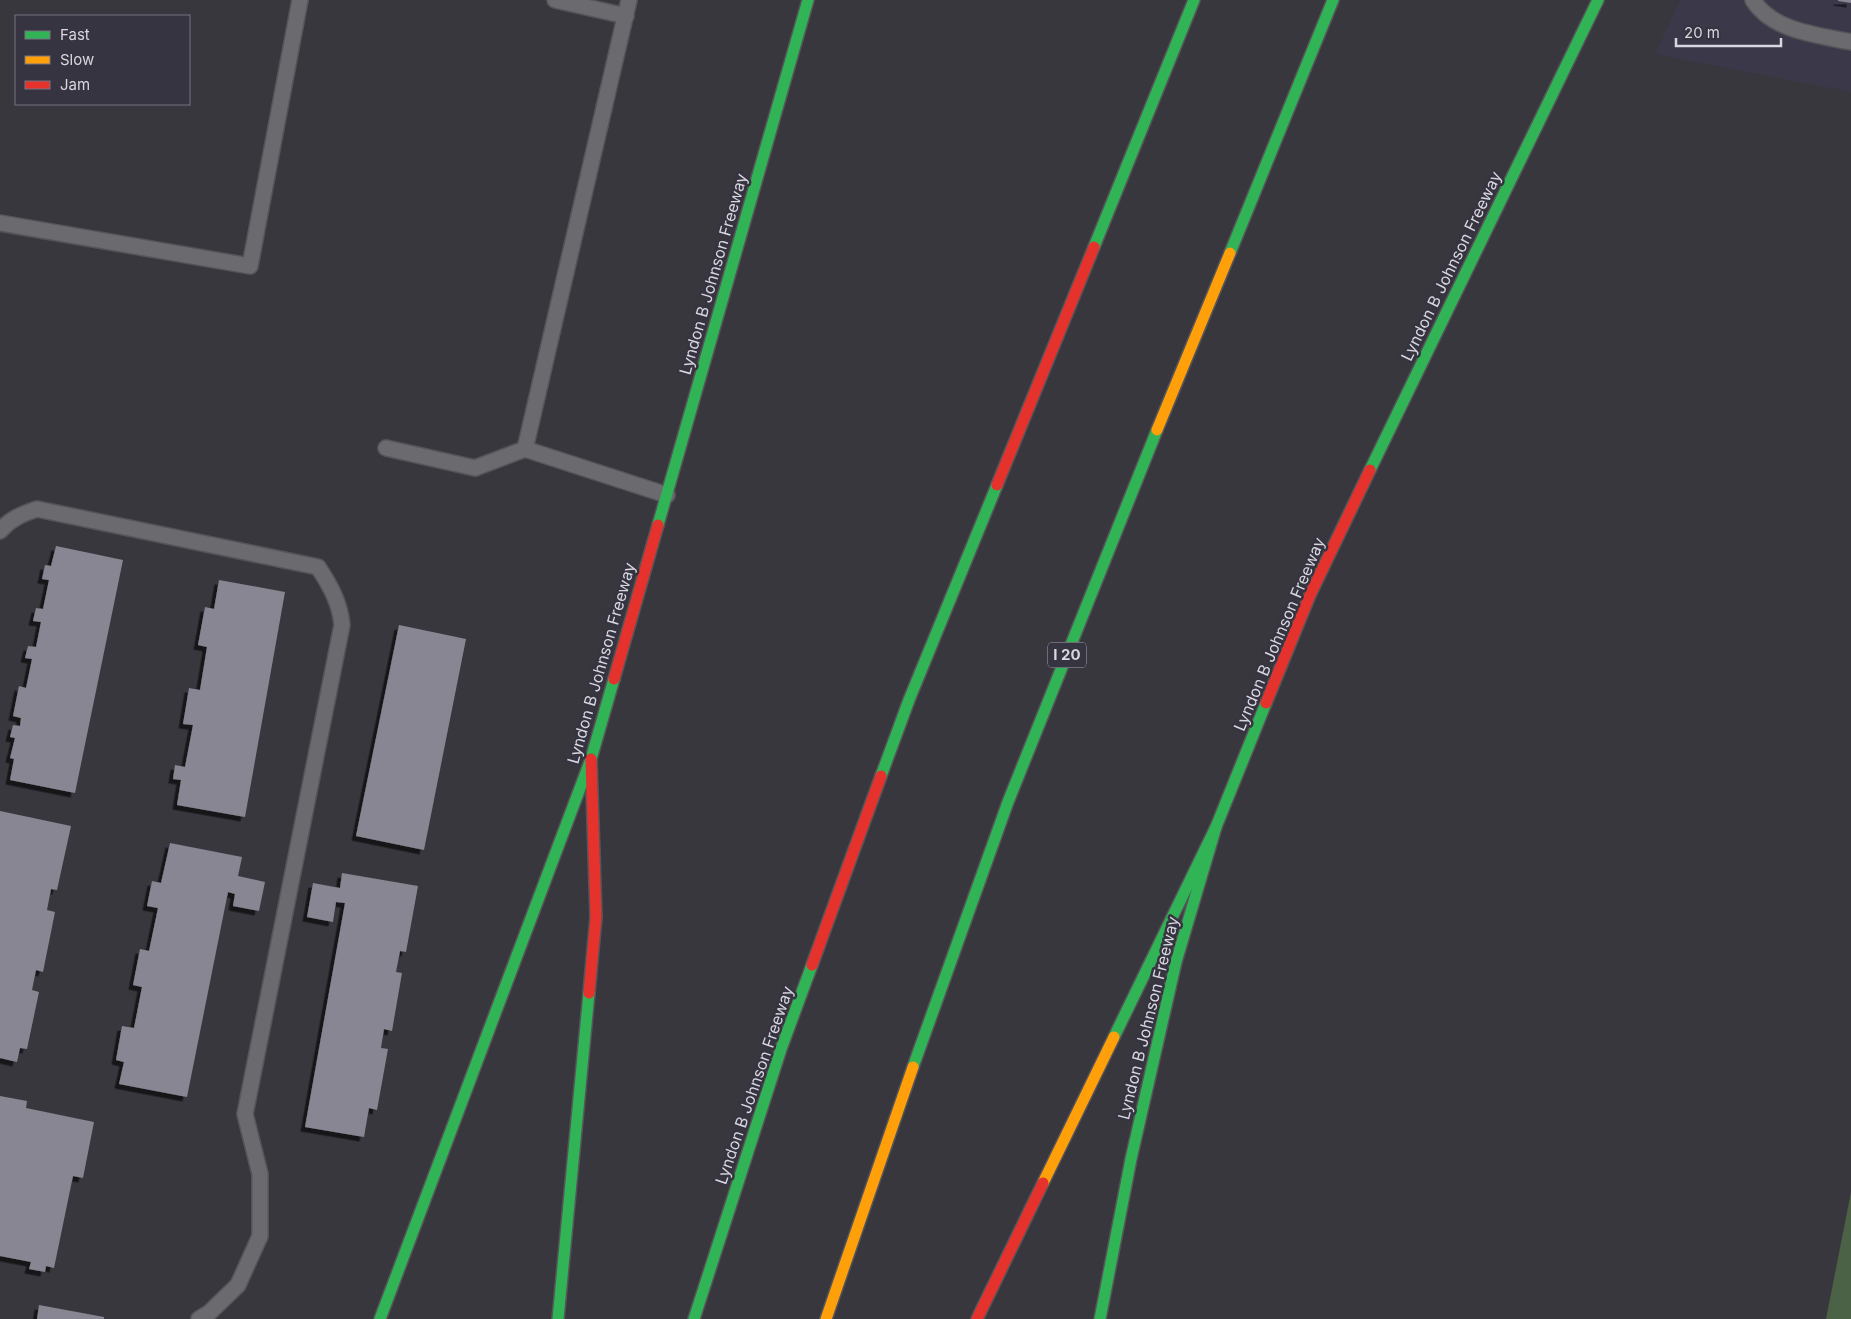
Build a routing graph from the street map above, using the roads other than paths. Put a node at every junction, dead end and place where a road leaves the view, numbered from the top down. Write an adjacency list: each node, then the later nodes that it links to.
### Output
1 (300, 0): 11 (lane)
2 (556, 0): 9 (lane)
3 (629, 0): 9 (lane)
4 (808, 0): 14 (main road, Lyndon B Johnson Freeway)
5 (1194, 0): 21 (main road, Lyndon B Johnson Freeway)
6 (1333, 0): 22 (main road, I 20)
7 (1598, 0): 17 (main road, Lyndon B Johnson Freeway)
8 (1753, 0): 10 (lane)
9 (626, 16): 13 (lane)
10 (1851, 42)
11 (0, 223)
12 (386, 448): 13 (lane)
13 (524, 449): 14 (lane)
14 (668, 495): 16 (main road, Lyndon B Johnson Freeway)
15 (0, 531): 18 (lane)
16 (591, 759): 19 (main road, Lyndon B Johnson Freeway); 20 (main road)
17 (1216, 827): 23 (main road); 24 (main road, Lyndon B Johnson Freeway)
18 (200, 1319)
19 (380, 1319)
20 (558, 1319)
21 (694, 1319)
22 (826, 1319)
23 (977, 1319)
24 (1100, 1319)

